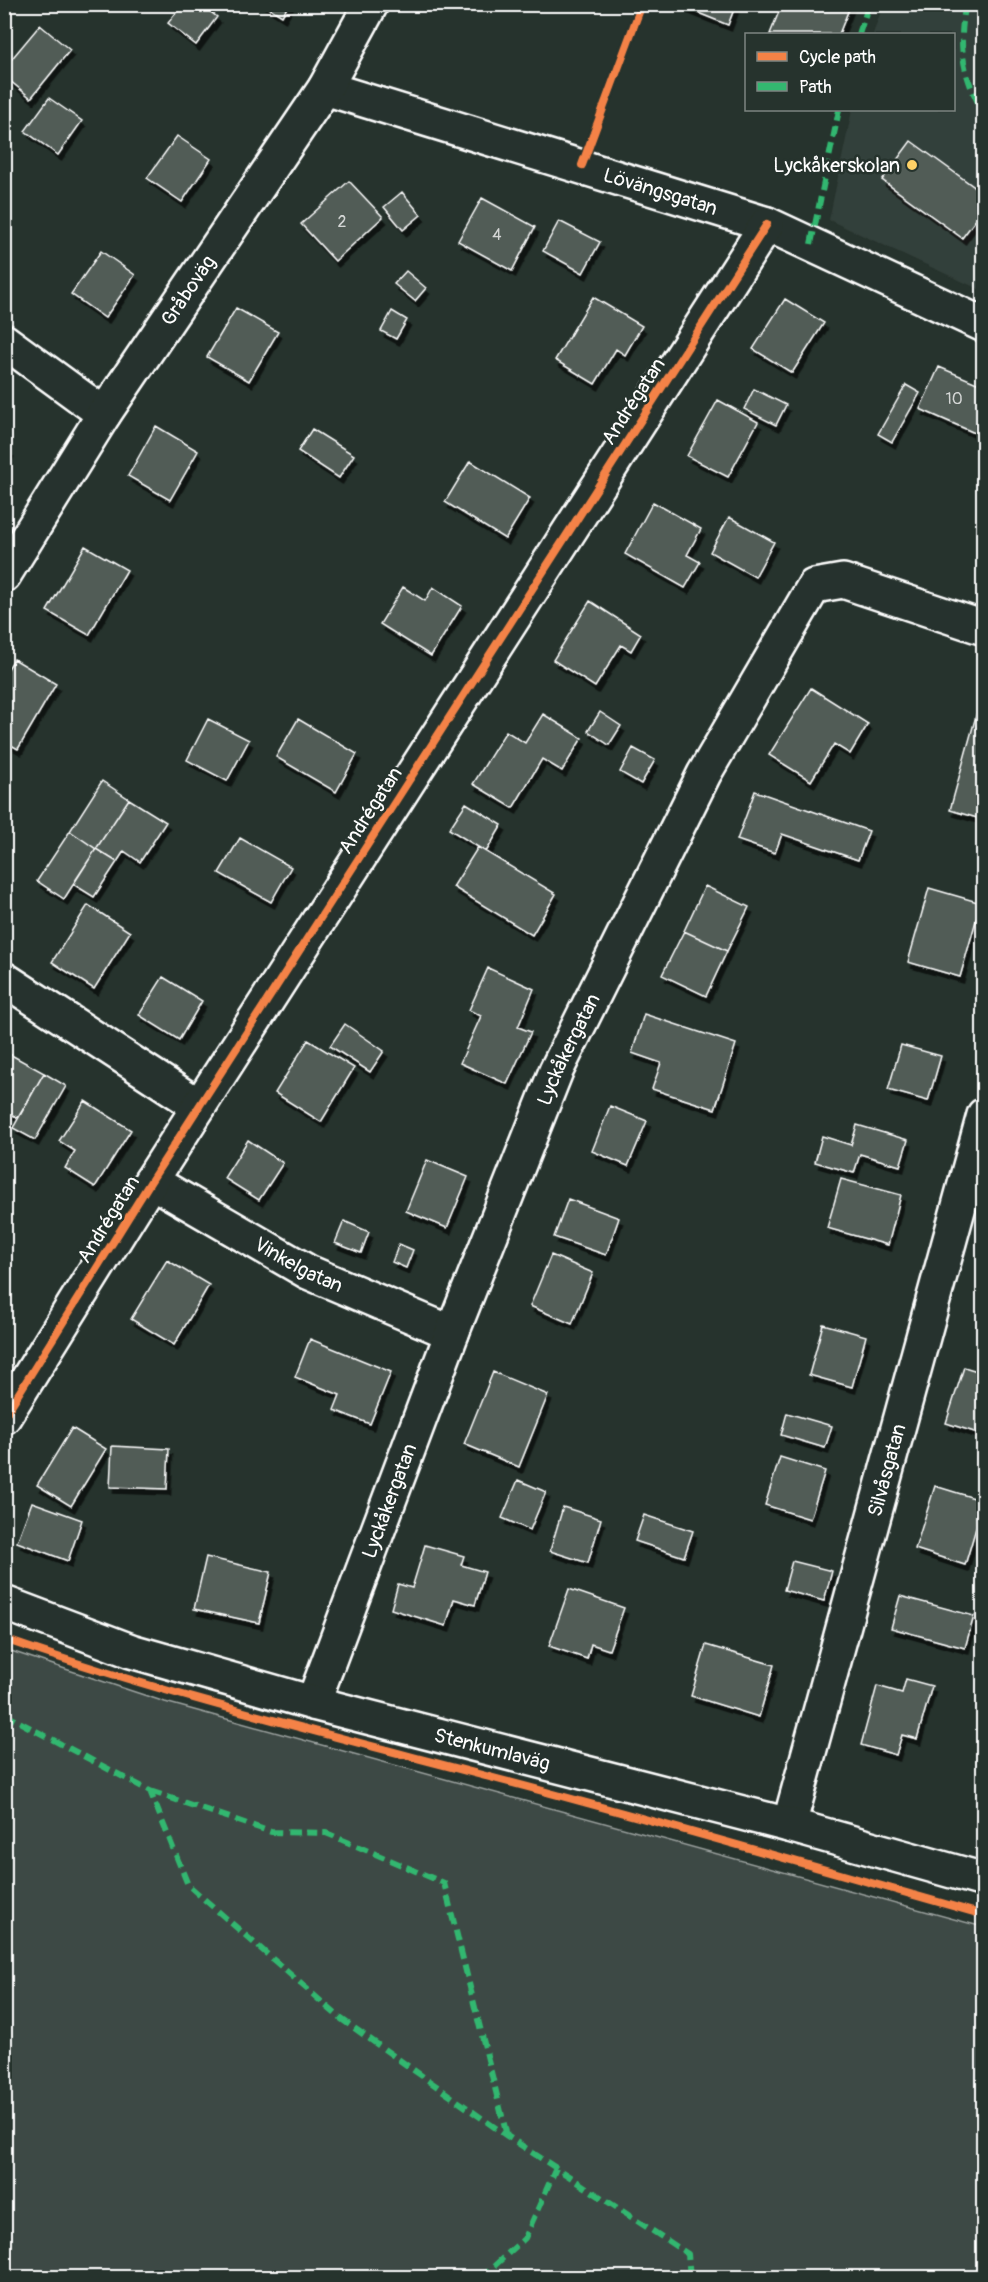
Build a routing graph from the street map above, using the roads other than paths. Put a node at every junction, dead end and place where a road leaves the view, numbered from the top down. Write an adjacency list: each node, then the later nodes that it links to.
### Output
1 (371, 4): 2 (street, Gråboväg)
2 (325, 88): 3 (street, Lövängsgatan); 6 (street, Gråboväg)
3 (767, 224): 4 (street, Lövängsgatan); 10 (street, Andrégatan)
4 (984, 325)
5 (4, 341): 6 (street)
6 (104, 414): 7 (street, Gråboväg)
7 (4, 575)
8 (984, 628): 13 (street, Lyckåkergatan)
9 (4, 979): 10 (street)
10 (199, 1106): 12 (street, Andrégatan)
11 (984, 1115): 17 (street, Silvåsgatan)
12 (151, 1181): 13 (street, Vinkelgatan); 14 (street, Andrégatan)
13 (453, 1333): 16 (street, Lyckåkergatan)
14 (4, 1417)
15 (4, 1603): 16 (street, Stenkumlaväg)
16 (313, 1703): 17 (street, Stenkumlaväg)
17 (789, 1825): 18 (street, Stenkumlaväg)
18 (984, 1880)

